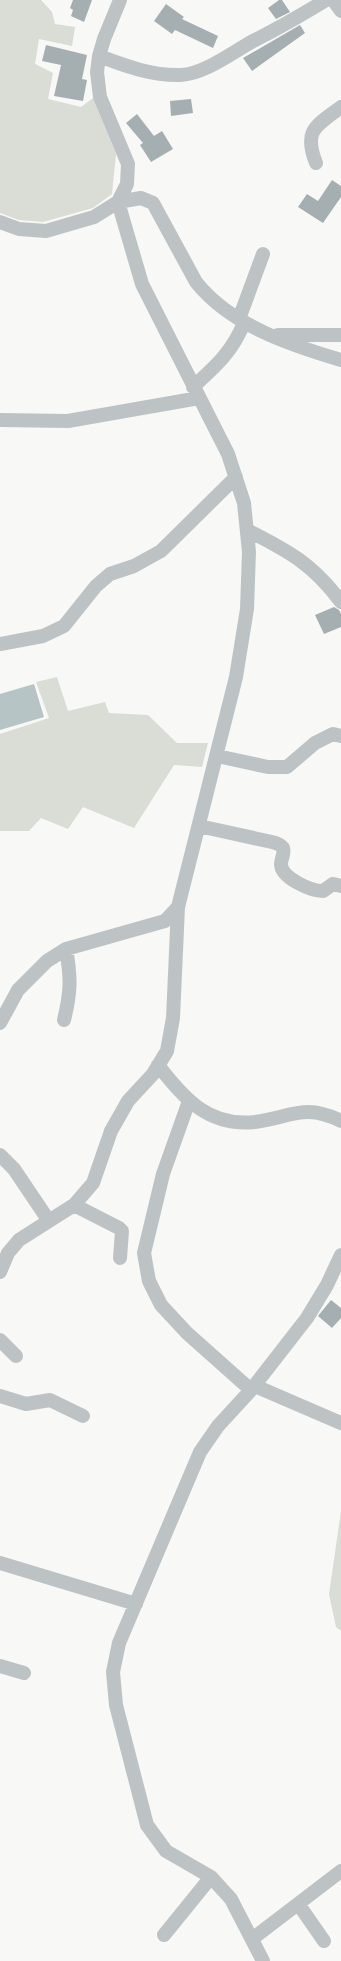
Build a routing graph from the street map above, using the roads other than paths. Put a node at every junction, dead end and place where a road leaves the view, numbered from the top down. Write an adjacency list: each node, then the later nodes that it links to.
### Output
1 (120, 0): 3 (street)
2 (336, 4): 3 (street)
3 (99, 56): 6 (street)
4 (341, 107): 5 (street)
5 (316, 163)
6 (118, 202): 7 (street); 9 (street); 13 (street)
7 (0, 222)
8 (263, 254): 9 (street)
9 (241, 321): 10 (street); 13 (street)
10 (271, 335): 11 (street); 12 (street)
11 (341, 335)
12 (341, 360)
13 (196, 392): 14 (street); 15 (street)
14 (0, 420)
15 (236, 477): 16 (street); 18 (street)
16 (247, 530): 17 (street); 20 (street)
17 (338, 593)
18 (0, 644)
19 (341, 736): 20 (street)
20 (217, 756): 21 (street)
21 (199, 826): 22 (street); 23 (street)
22 (341, 886)
23 (178, 907): 24 (street); 27 (street)
24 (66, 949): 25 (street); 26 (street)
25 (64, 1020)
26 (0, 1023)
27 (158, 1065): 28 (street); 31 (street)
28 (190, 1101): 29 (street); 38 (street)
29 (341, 1121)
30 (0, 1155): 32 (street)
31 (74, 1205): 32 (street); 34 (street)
32 (49, 1221): 35 (street)
33 (341, 1255): 38 (street)
34 (120, 1258)
35 (0, 1272)
36 (0, 1340): 37 (street)
37 (16, 1356)
38 (251, 1387): 41 (street); 43 (street)
39 (0, 1396): 40 (street)
40 (83, 1416)
41 (341, 1422)
42 (0, 1563): 43 (street)
43 (136, 1604): 47 (street)
44 (0, 1666): 45 (street)
45 (24, 1673)
46 (341, 1872): 48 (street)
47 (212, 1877): 49 (street); 50 (street)
48 (299, 1905): 50 (street); 51 (street)
49 (164, 1935)
50 (252, 1939): 52 (street)
51 (324, 1941)
52 (262, 1961)

